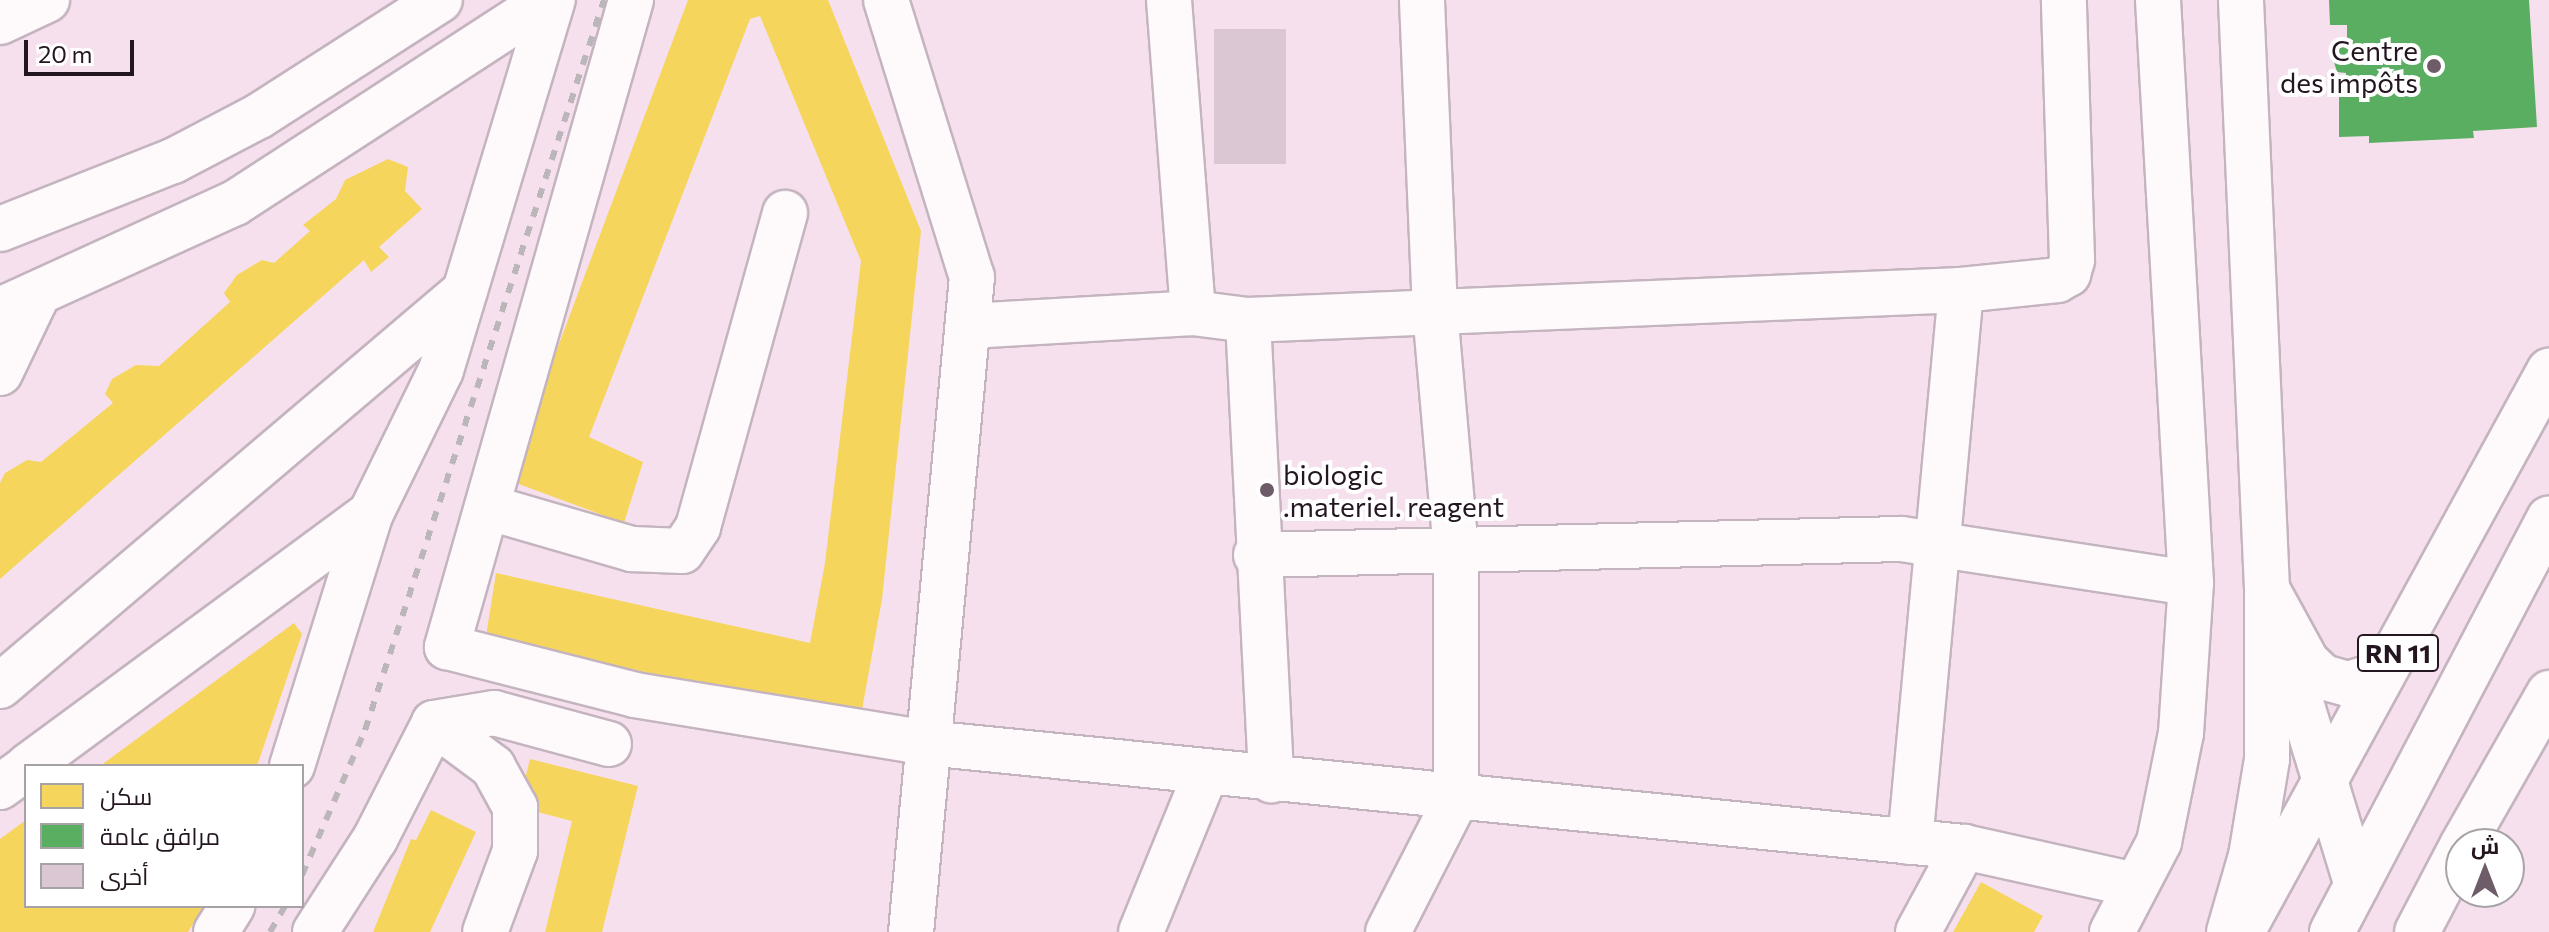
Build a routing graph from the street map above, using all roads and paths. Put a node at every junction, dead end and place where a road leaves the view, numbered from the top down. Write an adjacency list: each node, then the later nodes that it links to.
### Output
1 (47, 0): 11 (main road)
2 (550, 0): 15 (main road); 16 (main road)
3 (631, 0): 23 (main road)
4 (886, 0): 20 (main road)
5 (1169, 0): 18 (main road)
6 (1422, 0): 17 (main road)
7 (2064, 0): 14 (main road)
8 (2158, 0): 30 (main road)
9 (2241, 0): 31 (main road)
10 (435, 2): 13 (main road)
11 (0, 22)
12 (785, 213): 23 (main road)
13 (0, 229)
14 (1961, 290): 17 (main road); 26 (main road)
15 (465, 291): 24 (main road); 33 (main road)
16 (18, 304): 22 (main road)
17 (1435, 311): 19 (main road); 27 (main road)
18 (1193, 313): 19 (main road); 20 (main road)
19 (1248, 320): 28 (main road)
20 (969, 326): 36 (main road)
21 (2549, 371): 32 (main road, RN 11)
22 (0, 373)
23 (487, 507): 36 (main road)
24 (371, 513): 38 (main road); 39 (main road)
25 (2549, 518): 29 (main road, RN 11)
26 (1938, 545): 27 (main road); 30 (main road); 47 (main road)
27 (1456, 551): 28 (main road); 45 (main road)
28 (1256, 555): 42 (main road)
29 (2542, 563): 51 (main road, RN 11)
30 (2191, 583): 50 (main road)
31 (2267, 589): 32 (main road); 43 (main road); 61 (main road)
32 (2404, 641): 43 (main road, RN 11)
33 (0, 686)
34 (2549, 693): 46 (main road)
35 (434, 723): 37 (main road); 54 (main road); 55 (main road)
36 (927, 743): 41 (main road); 56 (main road)
37 (609, 744)
38 (31, 764)
39 (293, 764)
40 (24, 769): 44 (main road)
41 (1205, 775): 42 (main road); 57 (main road)
42 (1271, 780): 45 (main road)
43 (2324, 782): 51 (main road); 62 (main road, RN 11)
44 (0, 787)
45 (1456, 799): 47 (main road); 58 (main road)
46 (2472, 828)
47 (1910, 842): 48 (main road)
48 (1964, 847): 50 (main road); 59 (main road)
49 (2445, 878): 64 (main road)
50 (2135, 885): 60 (main road)
51 (2357, 885): 63 (main road, RN 11)
52 (231, 908): 53 (main road)
53 (216, 932)
54 (315, 932)
55 (485, 932)
56 (911, 932)
57 (1141, 932)
58 (1388, 932)
59 (1918, 932)
60 (2112, 932)
61 (2229, 932)
62 (2242, 932)
63 (2332, 932)
64 (2417, 932)

